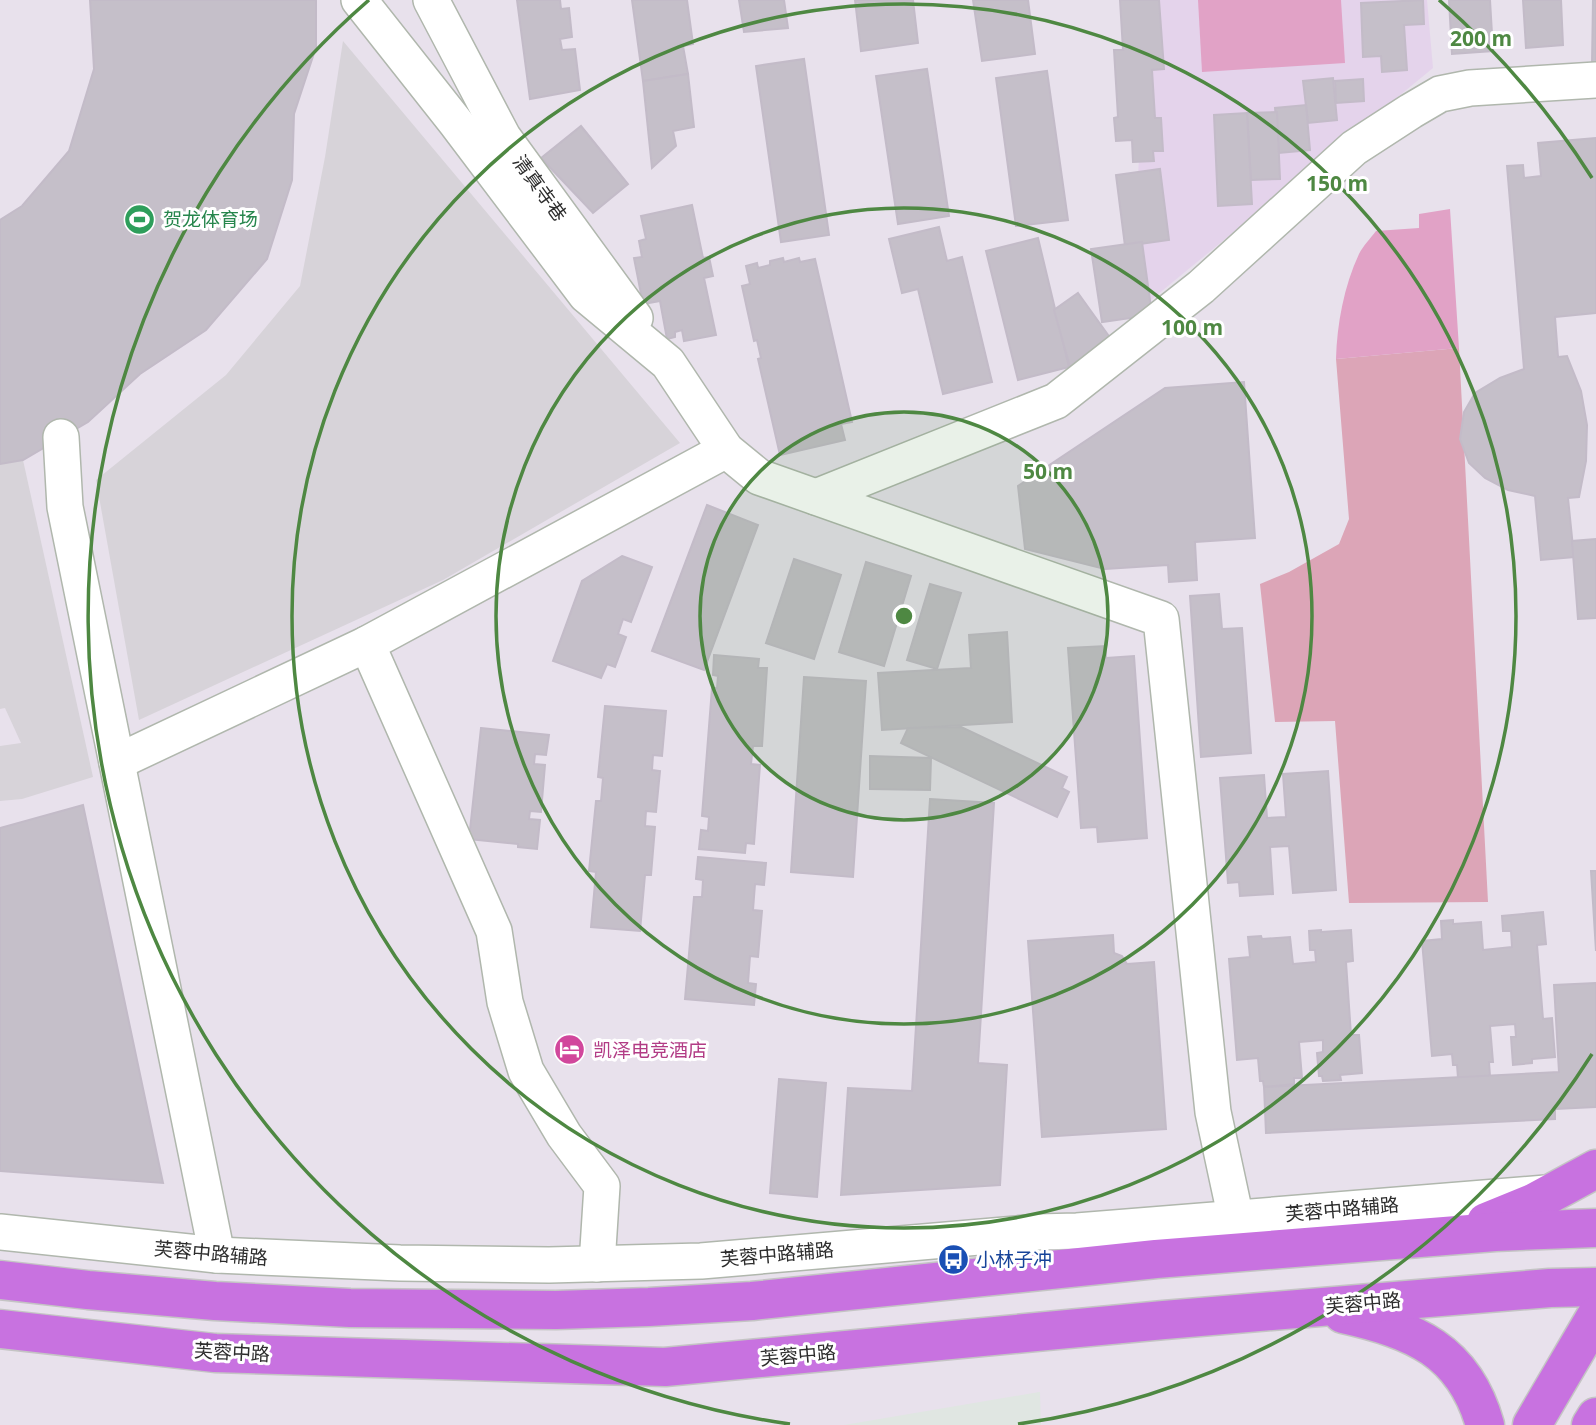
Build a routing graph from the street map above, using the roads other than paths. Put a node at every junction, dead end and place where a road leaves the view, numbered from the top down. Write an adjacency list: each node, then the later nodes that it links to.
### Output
1 (359, 0): 4 (street)
2 (431, 0): 4 (street, 清真寺巷)
3 (1596, 80): 7 (street)
4 (668, 363): 6 (street)
5 (61, 437): 9 (street)
6 (726, 450): 7 (street); 8 (street)
7 (816, 497): 14 (street)
8 (367, 644): 9 (street); 17 (street)
9 (117, 762): 16 (street)
10 (1596, 1169): 11 (main road)
11 (1553, 1192): 14 (street, 芙蓉中路辅路); 15 (main road)
12 (1596, 1228): 15 (main road)
13 (0, 1232): 16 (street, 芙蓉中路辅路)
14 (1238, 1236): 15 (main road); 17 (street, 芙蓉中路辅路); 18 (main road)
15 (1447, 1236)
16 (217, 1255): 17 (street, 芙蓉中路辅路)
17 (597, 1264)
18 (0, 1280)
19 (1596, 1287): 20 (main road, 芙蓉中路)
20 (1296, 1309): 22 (main road, 芙蓉中路); 24 (main road)
21 (1596, 1316): 25 (main road)
22 (0, 1329)
23 (1596, 1417): 26 (main road)
24 (1485, 1425)
25 (1532, 1425)
26 (1591, 1425)

